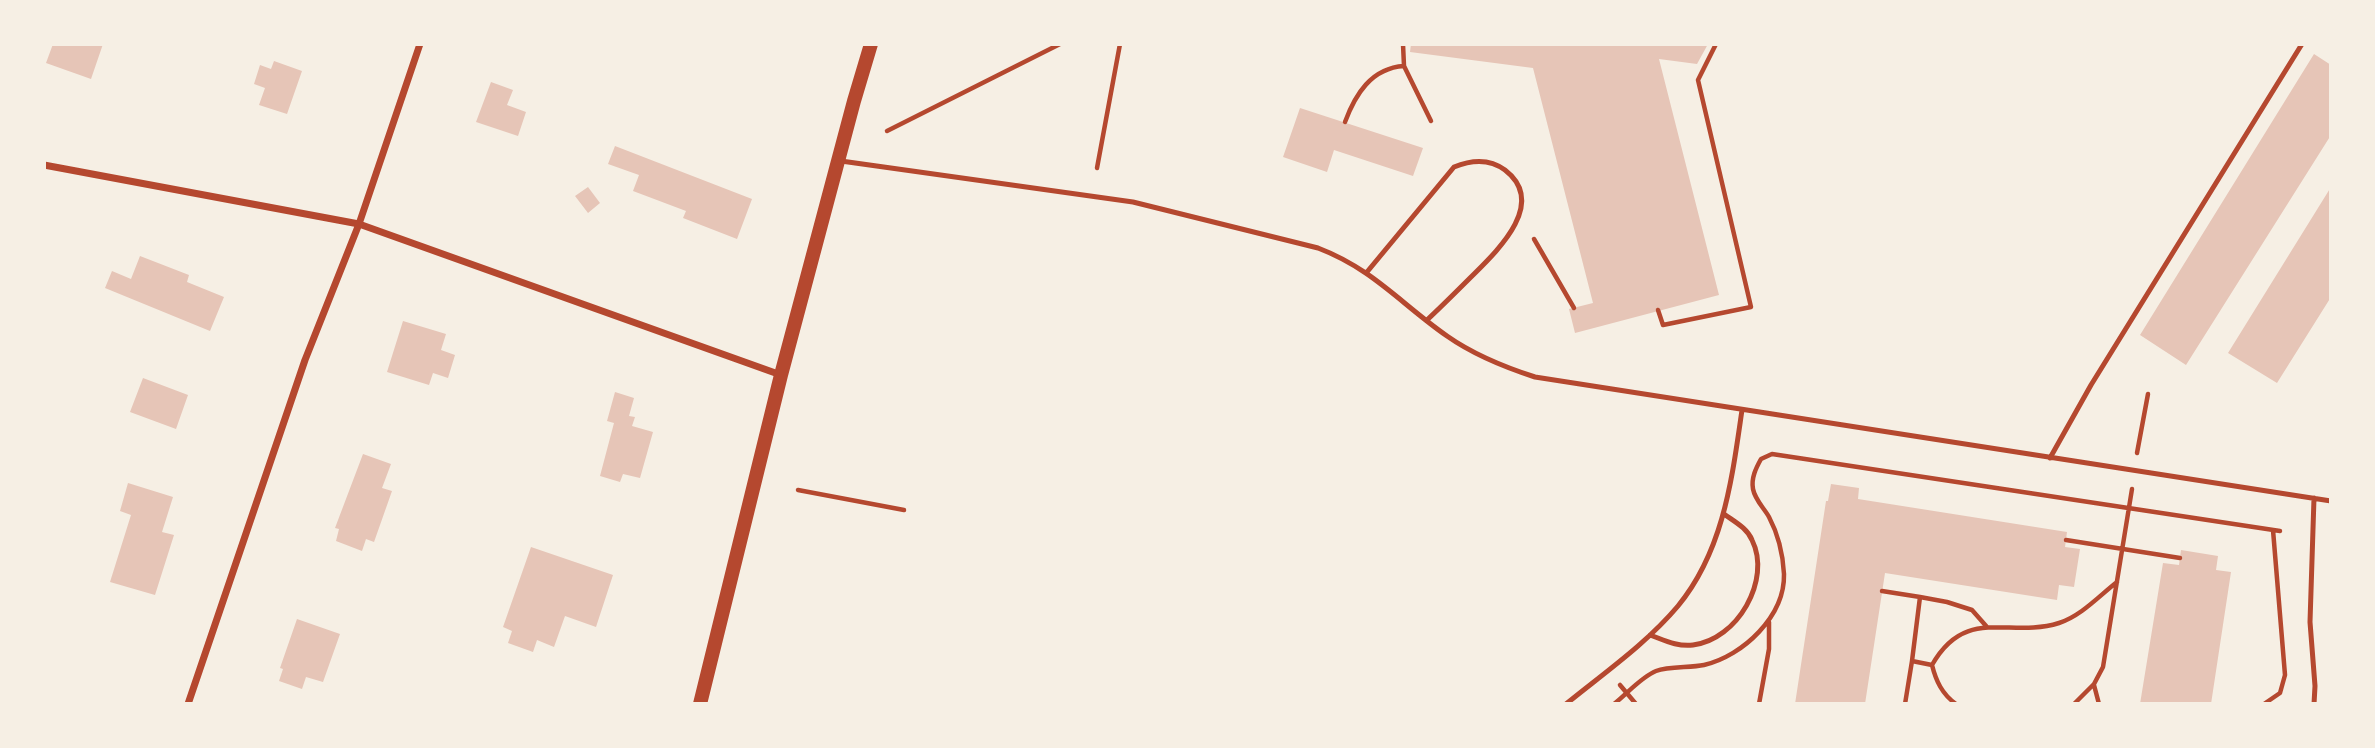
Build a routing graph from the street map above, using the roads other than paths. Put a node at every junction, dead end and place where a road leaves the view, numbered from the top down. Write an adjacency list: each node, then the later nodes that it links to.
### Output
1 (420, 44): 6 (street)
2 (871, 44): 4 (main road)
3 (2302, 44): 11 (lane)
4 (838, 161): 7 (lane); 9 (main road)
5 (44, 164): 6 (street)
6 (359, 224): 9 (street); 16 (street)
7 (1367, 272): 8 (lane); 8 (lane)
8 (1427, 320): 10 (lane)
9 (781, 375): 17 (main road)
10 (1742, 410): 11 (lane); 14 (lane)
11 (2050, 458): 12 (lane)
12 (2314, 498): 13 (lane); 19 (lane)
13 (2331, 501)
14 (1724, 514): 15 (lane); 15 (lane)
15 (1650, 635): 18 (lane)
16 (188, 704)
17 (700, 704)
18 (1566, 704)
19 (2314, 704)

